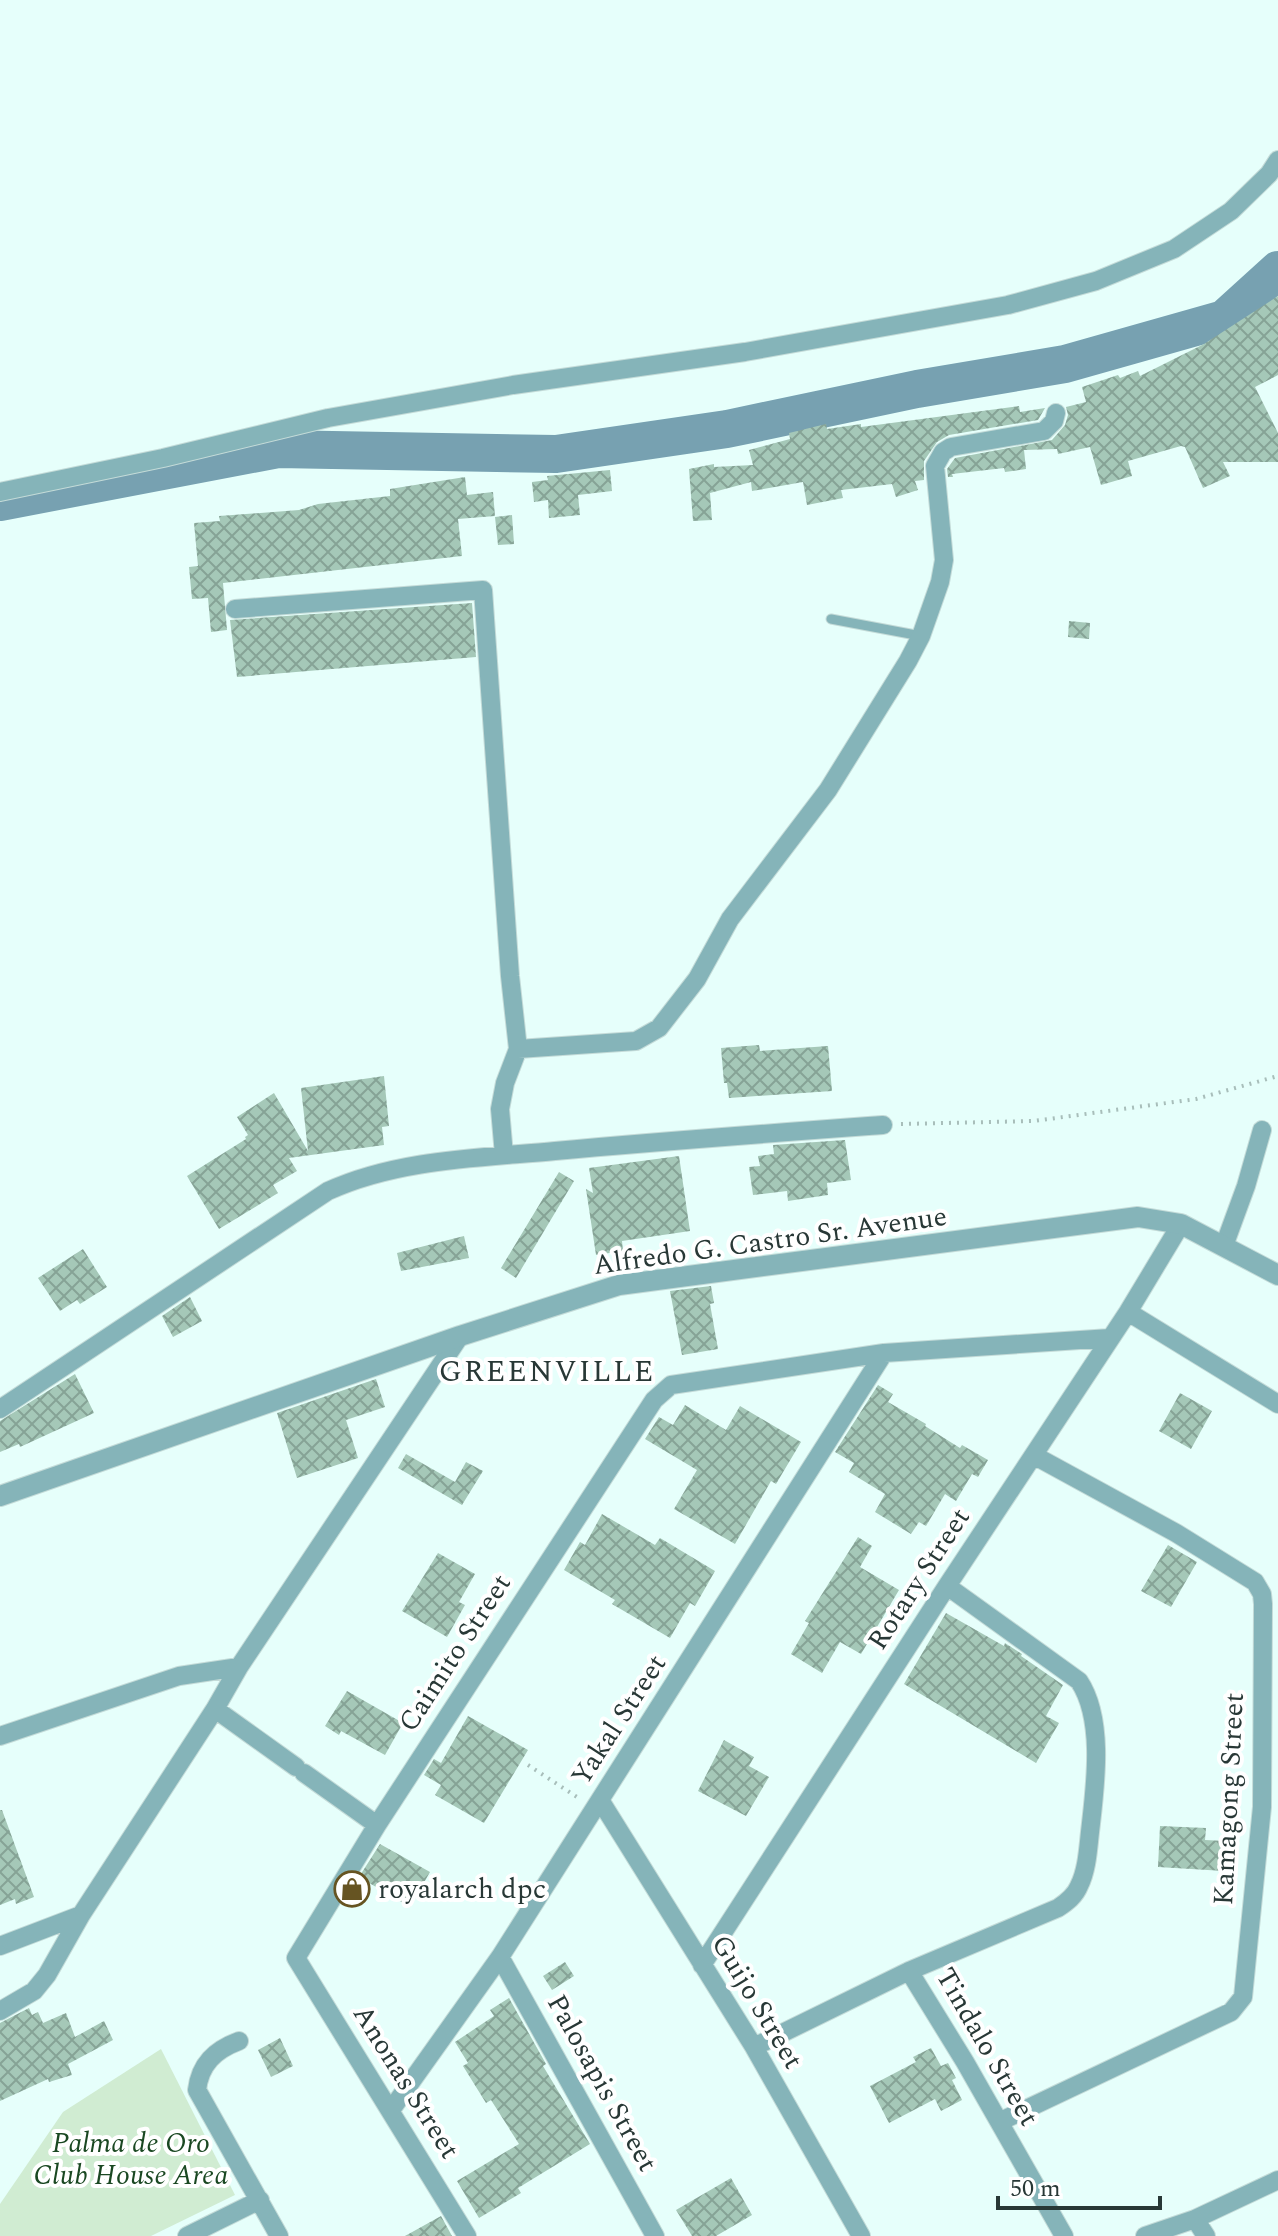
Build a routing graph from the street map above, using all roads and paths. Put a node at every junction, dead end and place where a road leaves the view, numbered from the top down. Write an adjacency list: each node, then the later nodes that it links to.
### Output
1 (1278, 160): 3 (street)
2 (1056, 413): 6 (street)
3 (0, 492)
4 (235, 609): 7 (street)
5 (831, 619): 6 (lane)
6 (921, 636): 7 (street)
7 (518, 1049): 11 (street)
8 (1278, 1076): 9 (path)
9 (883, 1125): 11 (street)
10 (1262, 1130): 13 (street)
11 (504, 1155): 20 (street)
12 (1181, 1224): 13 (street, Alfredo G. Castro Sr. Avenue); 15 (street, Rotary Street); 16 (street, Alfredo G. Castro Sr. Avenue)
13 (1224, 1246): 14 (street, Alfredo G. Castro Sr. Avenue)
14 (1278, 1275)
15 (1128, 1312): 17 (street, Rotary Street); 19 (street)
16 (460, 1336): 22 (street, Alfredo G. Castro Sr. Avenue); 24 (street)
17 (1110, 1338): 18 (street); 21 (street, Rotary Street)
18 (884, 1353): 28 (street, Yakal Street); 30 (street, Caimito Street)
19 (1278, 1404)
20 (0, 1409)
21 (1035, 1456): 23 (street, Rotary Street); 29 (street, Kamagong Street)
22 (0, 1496)
23 (947, 1586): 35 (street, Rotary Street); 36 (street)
24 (239, 1667): 25 (street); 26 (street)
25 (215, 1709): 30 (street); 31 (street)
26 (0, 1736)
27 (528, 1765): 28 (path)
28 (600, 1800): 33 (street, Yakal Street); 35 (street, Guijo Street)
29 (1270, 1808): 41 (street, Kamagong Street)
30 (377, 1825): 34 (street, Caimito Street)
31 (81, 1915): 32 (street); 37 (street)
32 (0, 1946)
33 (500, 1957): 40 (street, Yakal Street); 48 (street, Palosapis Street)
34 (296, 1958): 40 (street, Anonas Street)
35 (702, 1965): 39 (street, Guijo Street)
36 (909, 1971): 39 (street); 41 (street, Tindalo Street)
37 (0, 2011)
38 (239, 2041): 43 (street)
39 (754, 2047): 49 (street, Guijo Street)
40 (391, 2110): 47 (street, Anonas Street)
41 (999, 2122): 50 (street, Tindalo Street)
42 (1278, 2180): 44 (street)
43 (260, 2200): 45 (street); 46 (street)
44 (1195, 2219): 51 (street); 52 (street)
45 (187, 2236)
46 (279, 2236)
47 (467, 2236)
48 (655, 2236)
49 (861, 2236)
50 (1064, 2236)
51 (1145, 2236)
52 (1206, 2236)

